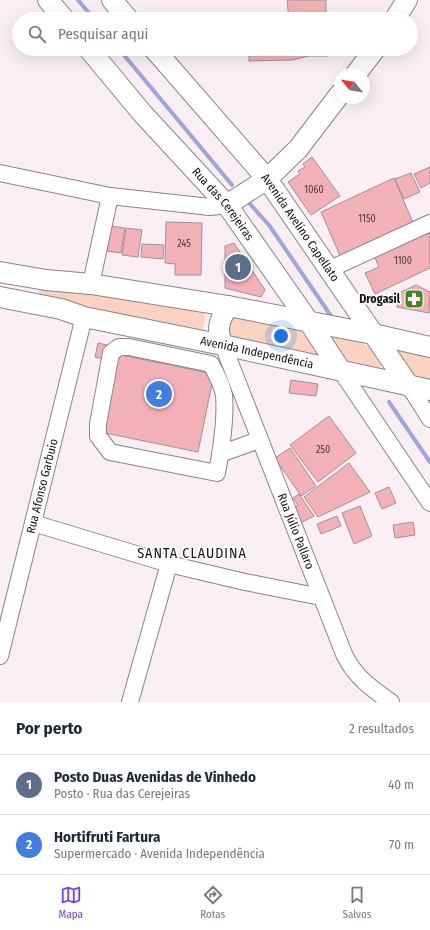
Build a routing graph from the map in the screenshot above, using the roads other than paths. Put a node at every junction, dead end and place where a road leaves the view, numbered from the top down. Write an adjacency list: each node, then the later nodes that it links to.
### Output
1 (48, 0): 4 (main road)
2 (112, 0): 5 (main road)
3 (407, 0): 6 (main road)
4 (58, 12)
5 (122, 12)
6 (399, 12)
7 (95, 56): 14 (main road, Rua das Cerejeiras)
8 (160, 56): 13 (main road, Avenida Avelino Capellato)
9 (370, 56): 10 (main road)
10 (361, 68)
11 (334, 102): 13 (main road)
12 (0, 173): 15 (street)
13 (267, 179): 17 (main road); 19 (main road, Avenida Avelino Capellato)
14 (204, 180): 16 (street); 17 (main road, Rua das Cerejeiras)
15 (110, 196): 16 (street); 22 (street)
16 (190, 205): 17 (street)
17 (227, 205): 28 (main road, Rua das Cerejeiras)
18 (430, 223): 19 (street)
19 (328, 270): 30 (main road, Avenida Avelino Capellato)
20 (0, 272): 21 (main road)
21 (46, 280): 22 (main road); 26 (main road)
22 (91, 284): 24 (main road)
23 (0, 297): 26 (main road)
24 (204, 302): 25 (main road); 31 (main road)
25 (228, 306): 28 (main road); 32 (main road)
26 (61, 309): 27 (main road, Avenida Independência)
27 (84, 316): 29 (main road, Avenida Independência); 42 (street, Rua Afonso Garbuio)
28 (309, 322): 30 (main road); 35 (main road, Rua das Cerejeiras)
29 (135, 326): 31 (main road, Avenida Independência); 33 (street)
30 (374, 334): 34 (main road); 36 (main road, Avenida Avelino Capellato)
31 (200, 340): 32 (main road, Avenida Independência)
32 (223, 345): 35 (main road, Avenida Independência); 39 (street, Rua Júlio Pallaro)
33 (129, 347): 40 (street); 40 (street)
34 (430, 347)
35 (341, 371): 36 (main road, Avenida Independência); 41 (street)
36 (409, 386): 37 (main road, Avenida Independência); 38 (street, Avenida Avelino Capellato)
37 (430, 390)
38 (430, 419)
39 (259, 440): 40 (street); 44 (street, Rua Júlio Pallaro)
40 (220, 454)
41 (430, 503)
42 (33, 524): 43 (street); 45 (street, Rua Afonso Garbuio)
43 (169, 564): 44 (street); 46 (street)
44 (321, 597): 47 (street, Rua Júlio Pallaro)
45 (0, 656)
46 (130, 702)
47 (391, 702)

